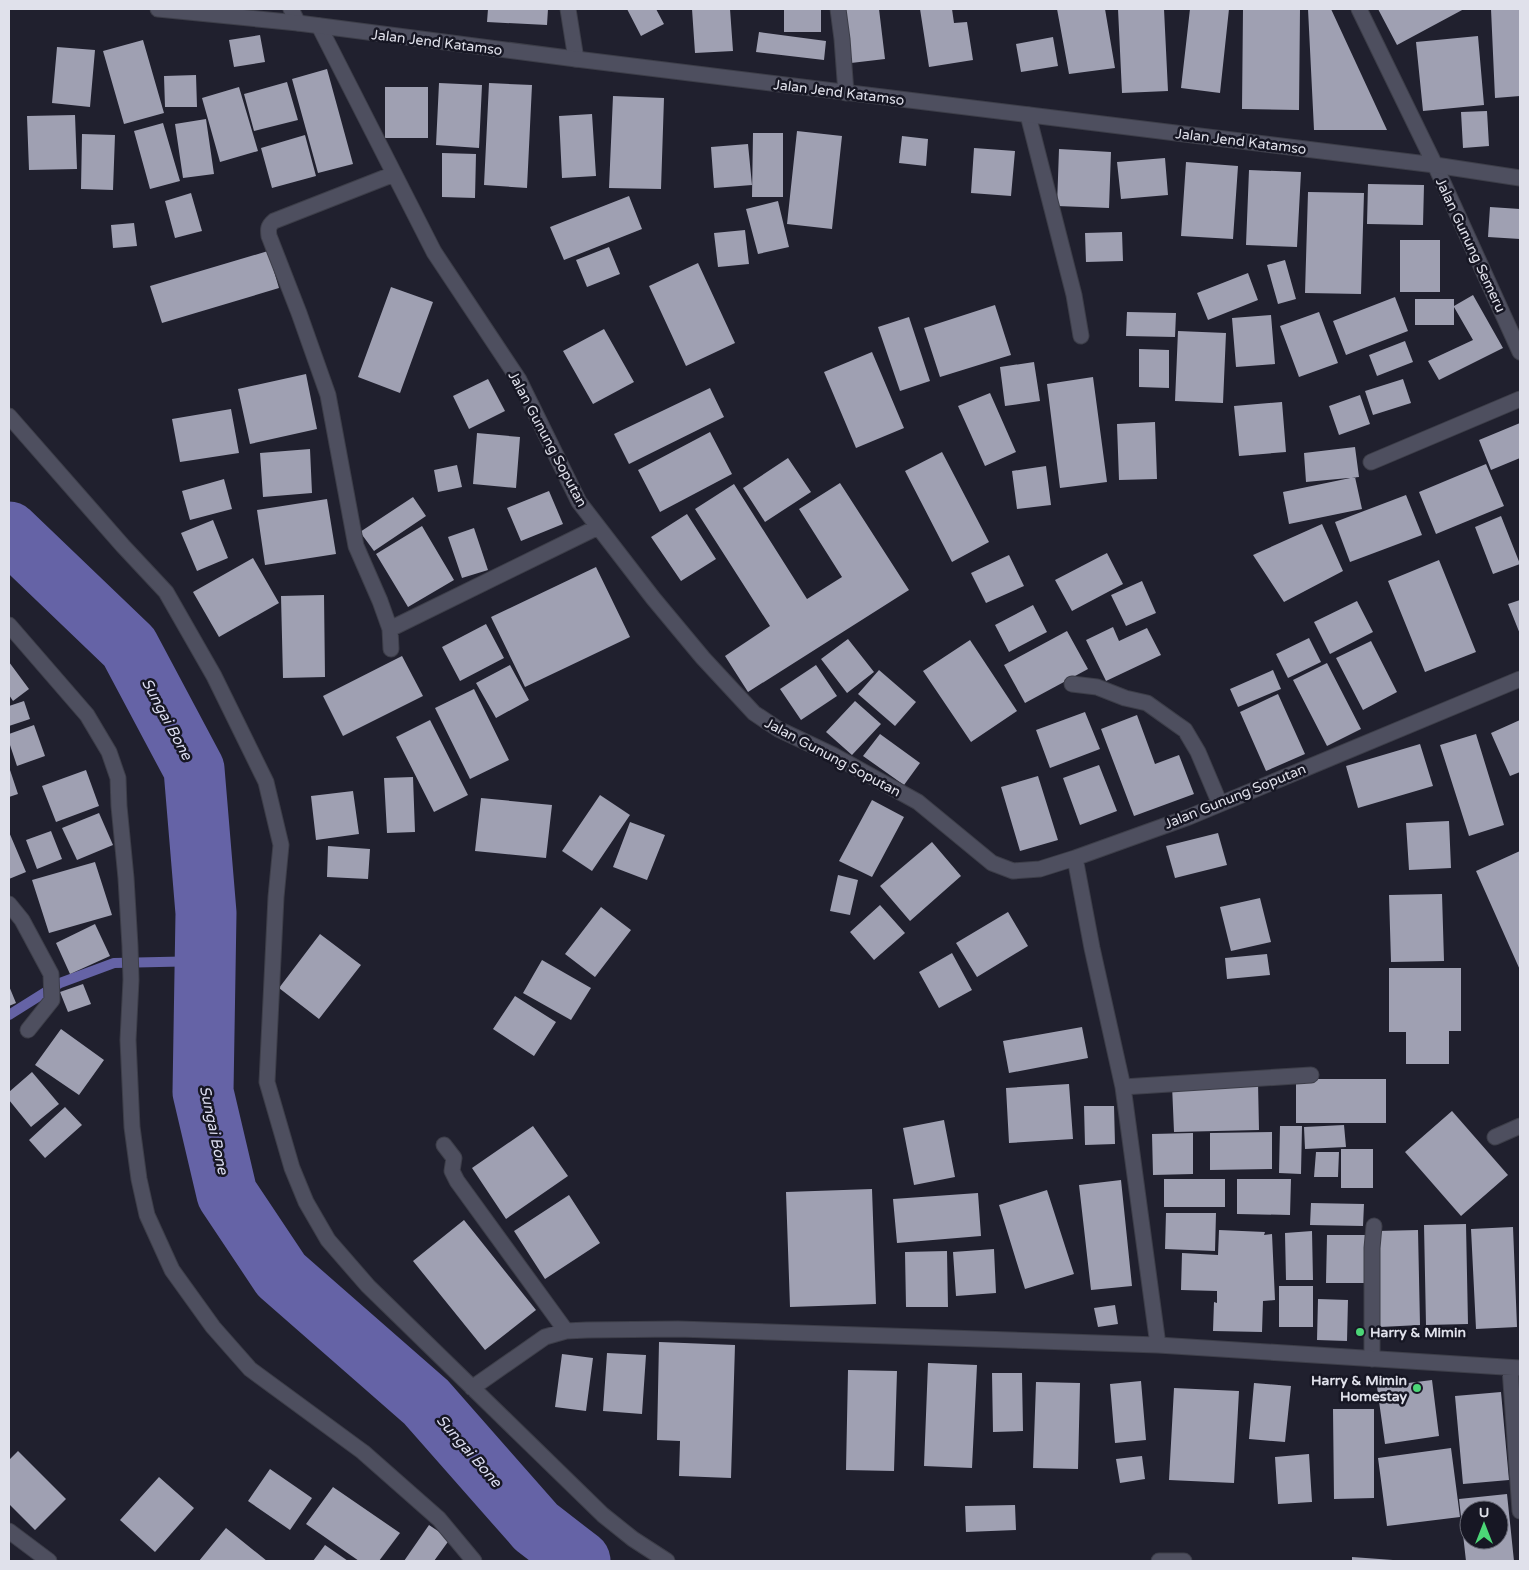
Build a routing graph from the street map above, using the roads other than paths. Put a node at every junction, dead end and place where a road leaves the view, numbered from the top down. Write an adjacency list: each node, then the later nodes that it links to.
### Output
1 (158, 9): 6 (street, Jalan Jend Katamso)
2 (290, 9): 6 (street)
3 (568, 9): 8 (street)
4 (838, 9): 9 (street)
5 (1359, 9): 11 (street, Jalan Gunung Semeru)
6 (298, 23): 7 (street, Jalan Jend Katamso)
7 (319, 26): 8 (street, Jalan Jend Katamso); 12 (street, Jalan Gunung Soputan)
8 (576, 59): 9 (street, Jalan Jend Katamso)
9 (846, 92): 10 (street, Jalan Jend Katamso)
10 (1028, 115): 11 (street, Jalan Jend Katamso); 14 (street)
11 (1434, 165): 13 (street, Jalan Jend Katamso); 15 (street, Jalan Gunung Semeru)
12 (394, 174): 19 (street, Jalan Gunung Soputan); 21 (street)
13 (1520, 178)
14 (1081, 336)
15 (1520, 352)
16 (1520, 399): 18 (street)
17 (9, 416): 39 (street)
18 (1371, 462)
19 (598, 527): 21 (street); 26 (street, Jalan Gunung Soputan)
20 (9, 625): 43 (street)
21 (390, 629): 22 (street)
22 (391, 649)
23 (1520, 679): 25 (street, Jalan Gunung Soputan)
24 (1072, 684): 25 (street)
25 (1220, 804): 26 (street, Jalan Gunung Soputan)
26 (1075, 858): 30 (street)
27 (9, 904): 28 (street)
28 (28, 1030)
29 (1311, 1075): 30 (street)
30 (1123, 1087): 36 (street)
31 (1520, 1126): 32 (street)
32 (1495, 1138)
33 (444, 1145): 35 (street)
34 (1374, 1226): 37 (street)
35 (566, 1331): 36 (street); 39 (street)
36 (1158, 1345): 37 (street)
37 (1372, 1359): 38 (street)
38 (1515, 1368): 40 (street)
39 (472, 1388): 44 (street)
40 (1520, 1511)
41 (9, 1532): 42 (street)
42 (49, 1561)
43 (474, 1561)
44 (667, 1561)
45 (1160, 1561): 46 (street)
46 (1184, 1561)

